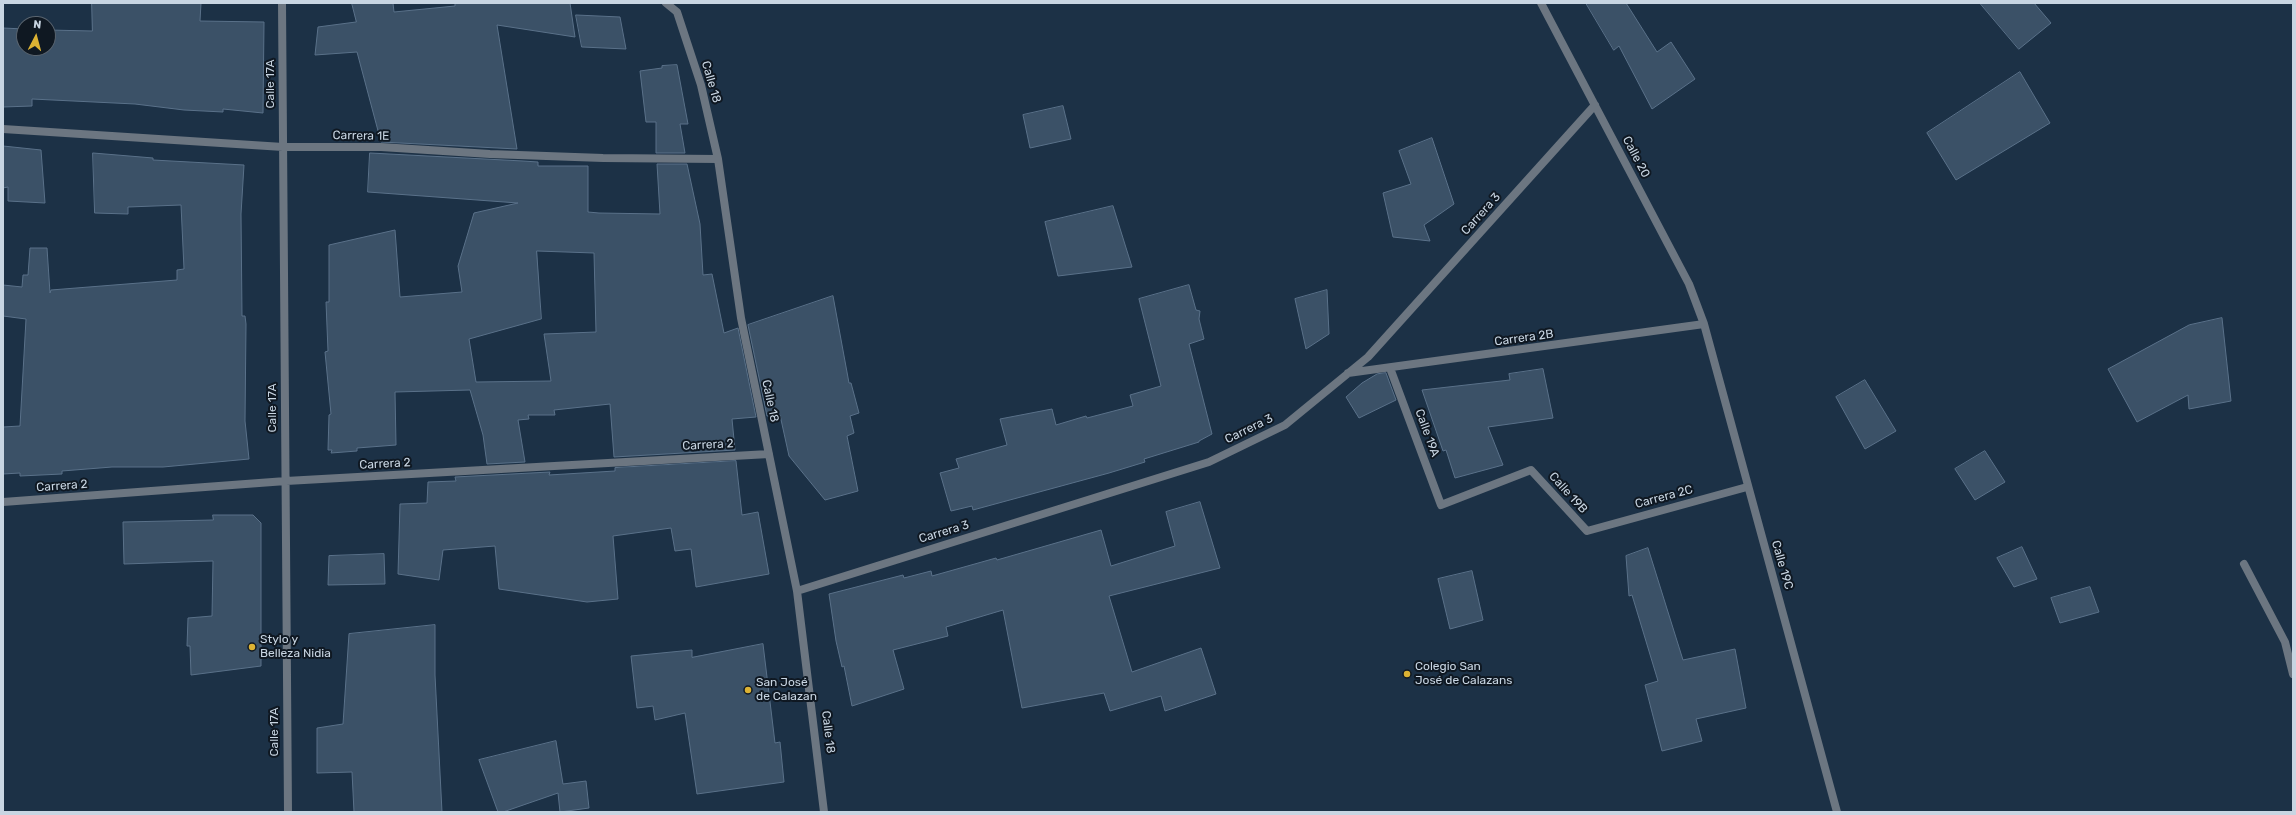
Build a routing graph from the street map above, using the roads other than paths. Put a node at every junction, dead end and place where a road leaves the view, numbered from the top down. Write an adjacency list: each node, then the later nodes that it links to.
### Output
1 (282, 3): 6 (street, Calle 17A)
2 (666, 3): 7 (street, Calle 18)
3 (1541, 3): 4 (street, Calle 20)
4 (1595, 105): 8 (street, Calle 20); 10 (street, Carrera 3)
5 (3, 129): 6 (street, Carrera 1E)
6 (283, 146): 7 (street, Carrera 1E); 13 (street, Calle 17A)
7 (718, 159): 11 (street, Calle 18)
8 (1704, 324): 9 (street, Carrera 2B); 14 (street, Calle 19C)
9 (1390, 368): 10 (street, Carrera 2B); 12 (street, Calle 19A)
10 (1348, 373): 18 (street, Carrera 3)
11 (769, 454): 13 (street, Carrera 2); 18 (street, Calle 18)
12 (1531, 470): 16 (street, Calle 19B)
13 (286, 481): 15 (street, Carrera 2); 20 (street, Calle 17A)
14 (1747, 487): 16 (street, Carrera 2C); 22 (street, Calle 19C)
15 (3, 502)
16 (1586, 531)
17 (2244, 564): 19 (street)
18 (797, 591): 21 (street, Calle 18)
19 (2293, 674)
20 (288, 812)
21 (824, 812)
22 (1837, 812)

